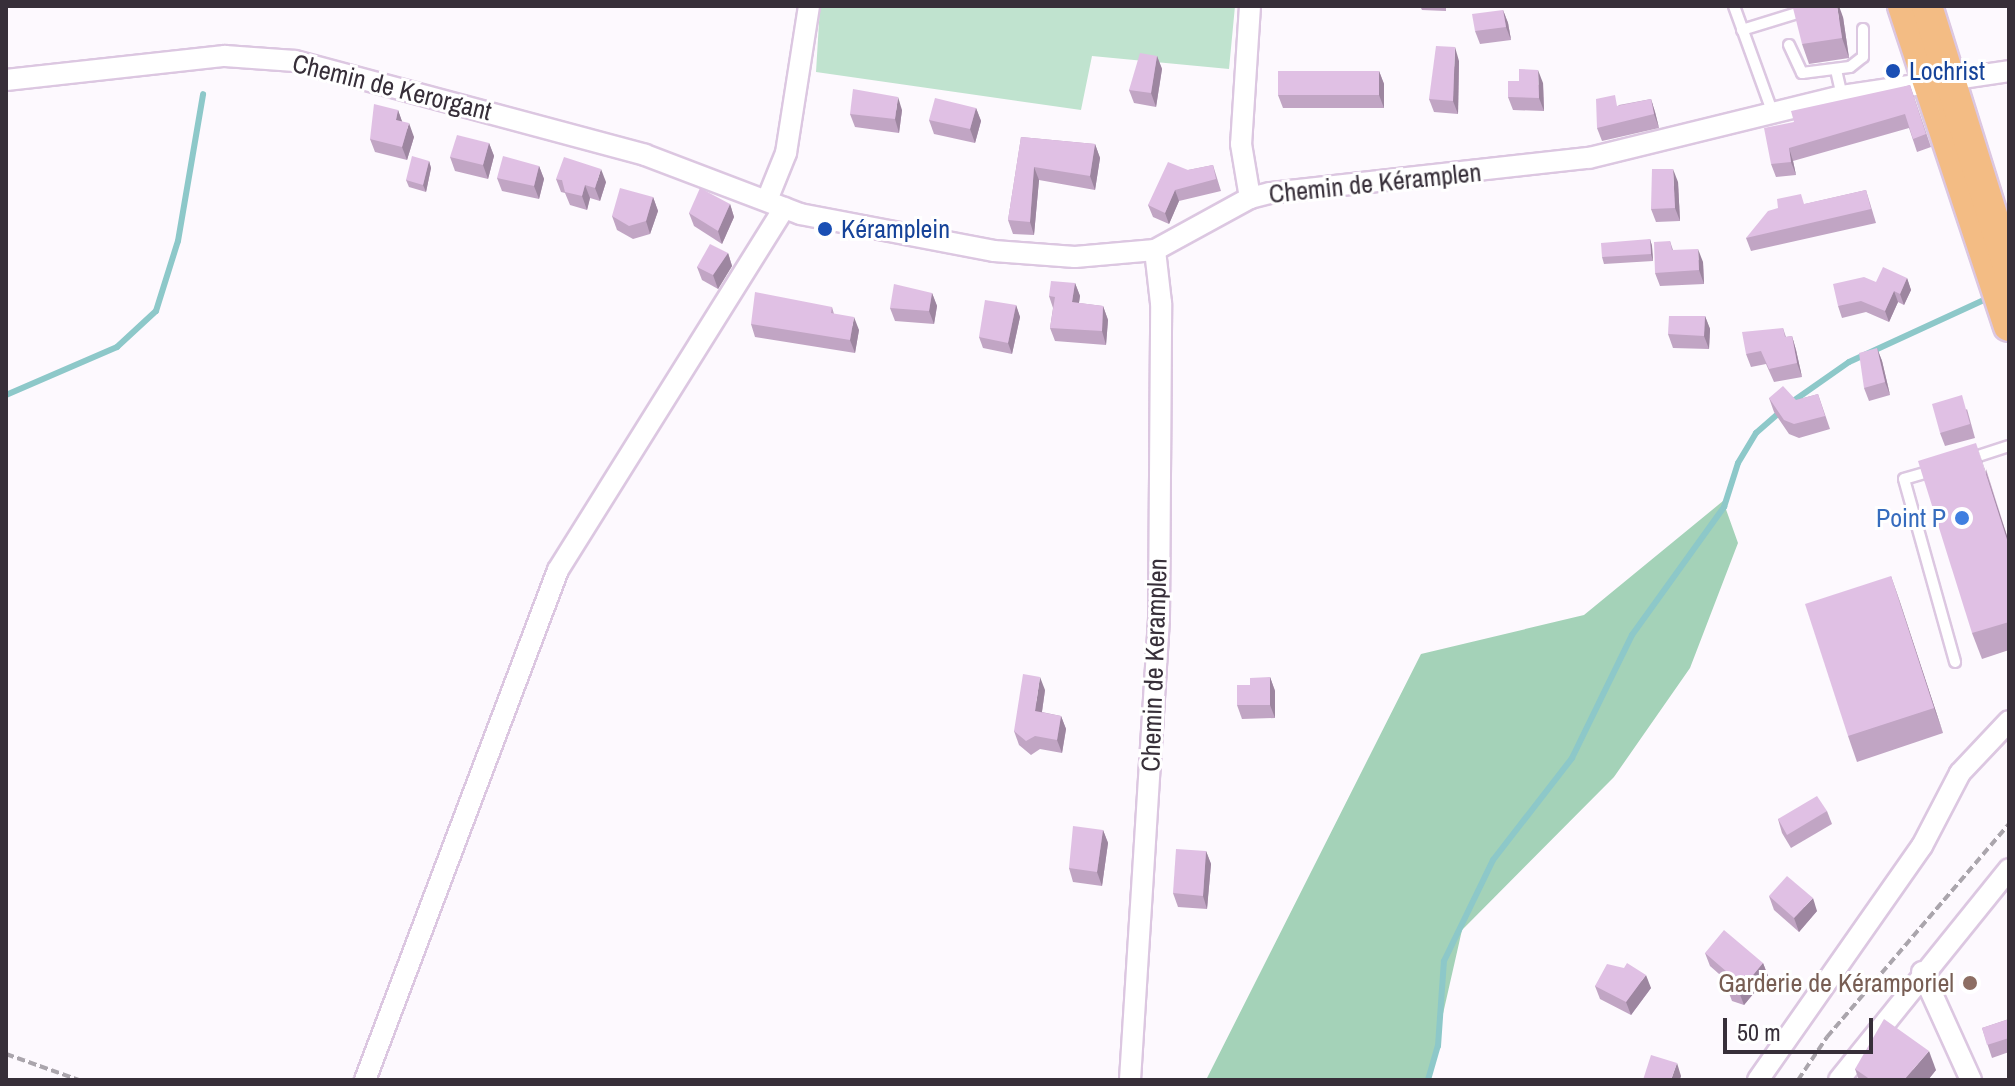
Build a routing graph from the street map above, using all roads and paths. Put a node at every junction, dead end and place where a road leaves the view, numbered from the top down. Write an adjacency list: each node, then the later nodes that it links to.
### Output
1 (809, 6): 17 (street)
2 (1250, 6): 16 (street)
3 (1734, 6): 8 (lane)
4 (1820, 6): 8 (lane)
5 (1903, 6): 13 (main road)
6 (1927, 6): 13 (main road)
7 (1863, 29): 10 (lane)
8 (1742, 30): 15 (lane)
9 (1789, 45): 10 (lane)
10 (1836, 70): 14 (lane)
11 (2009, 71): 13 (street, Chemin de Kéramplen)
12 (6, 80): 17 (street, Chemin de Kerorgant)
13 (1939, 81): 14 (street, Chemin de Kéramplen); 19 (main road); 20 (main road)
14 (1842, 96): 15 (street, Chemin de Kéramplen)
15 (1773, 114): 16 (street, Chemin de Kéramplen)
16 (1250, 198): 18 (street, Chemin de Kéramplen)
17 (776, 204): 18 (street, Chemin de Kéramplen); 29 (street)
18 (1155, 250): 30 (street, Chemin de Keramplen)
19 (2009, 270)
20 (2009, 326)
21 (2009, 446): 22 (lane)
22 (1955, 662)
23 (2009, 721): 31 (street)
24 (2009, 824): 32 (path)
25 (2009, 869): 26 (street)
26 (1922, 972): 33 (street); 34 (street)
27 (6, 1054): 28 (path)
28 (79, 1080)
29 (365, 1080)
30 (1130, 1080)
31 (1758, 1080)
32 (1798, 1080)
33 (1839, 1080)
34 (1971, 1080)

